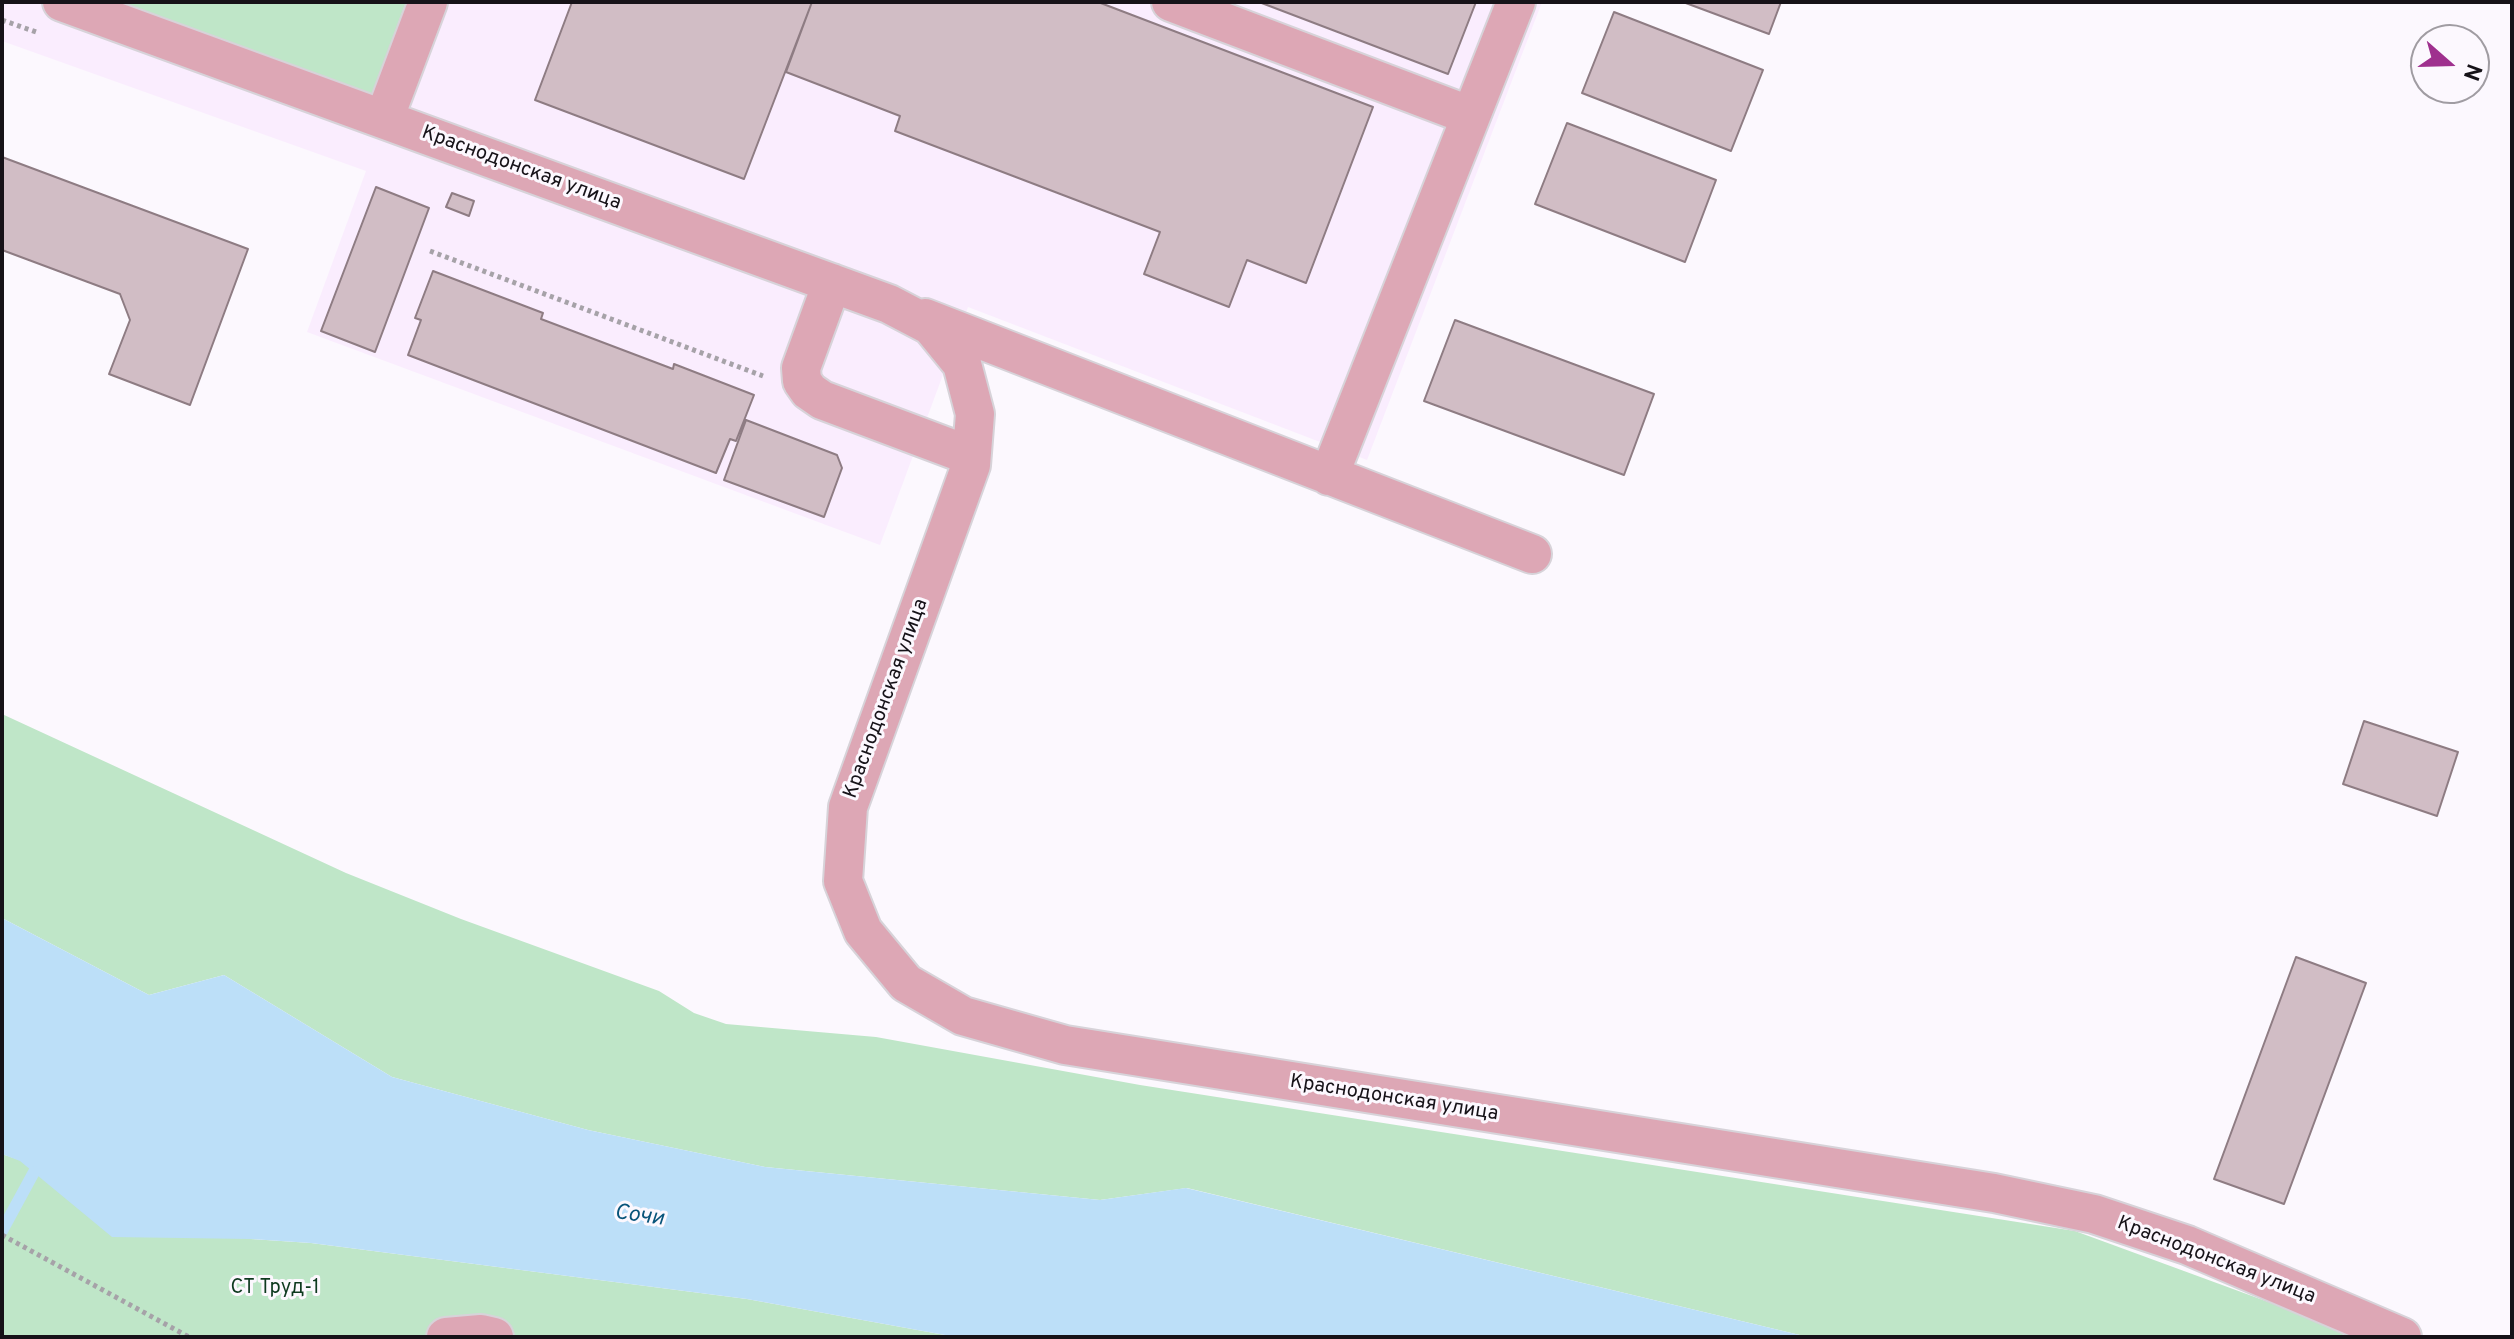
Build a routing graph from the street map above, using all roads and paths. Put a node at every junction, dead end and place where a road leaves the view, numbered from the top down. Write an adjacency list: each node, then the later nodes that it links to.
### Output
1 (62, 2): 6 (street, Краснодонская улица)
2 (428, 2): 6 (street)
3 (1171, 2): 5 (street)
4 (1516, 2): 5 (street)
5 (1471, 116): 12 (street)
6 (384, 119): 8 (street, Краснодонская улица)
7 (430, 251): 10 (path)
8 (832, 283): 9 (street, Краснодонская улица); 11 (street)
9 (889, 304): 11 (street, Краснодонская улица); 12 (street)
10 (771, 379)
11 (971, 456): 18 (street, Краснодонская улица)
12 (1329, 476): 13 (street)
13 (1532, 554)
14 (2, 1235): 15 (path)
15 (189, 1337)
16 (446, 1337): 17 (street)
17 (494, 1337)
18 (2402, 1337)

